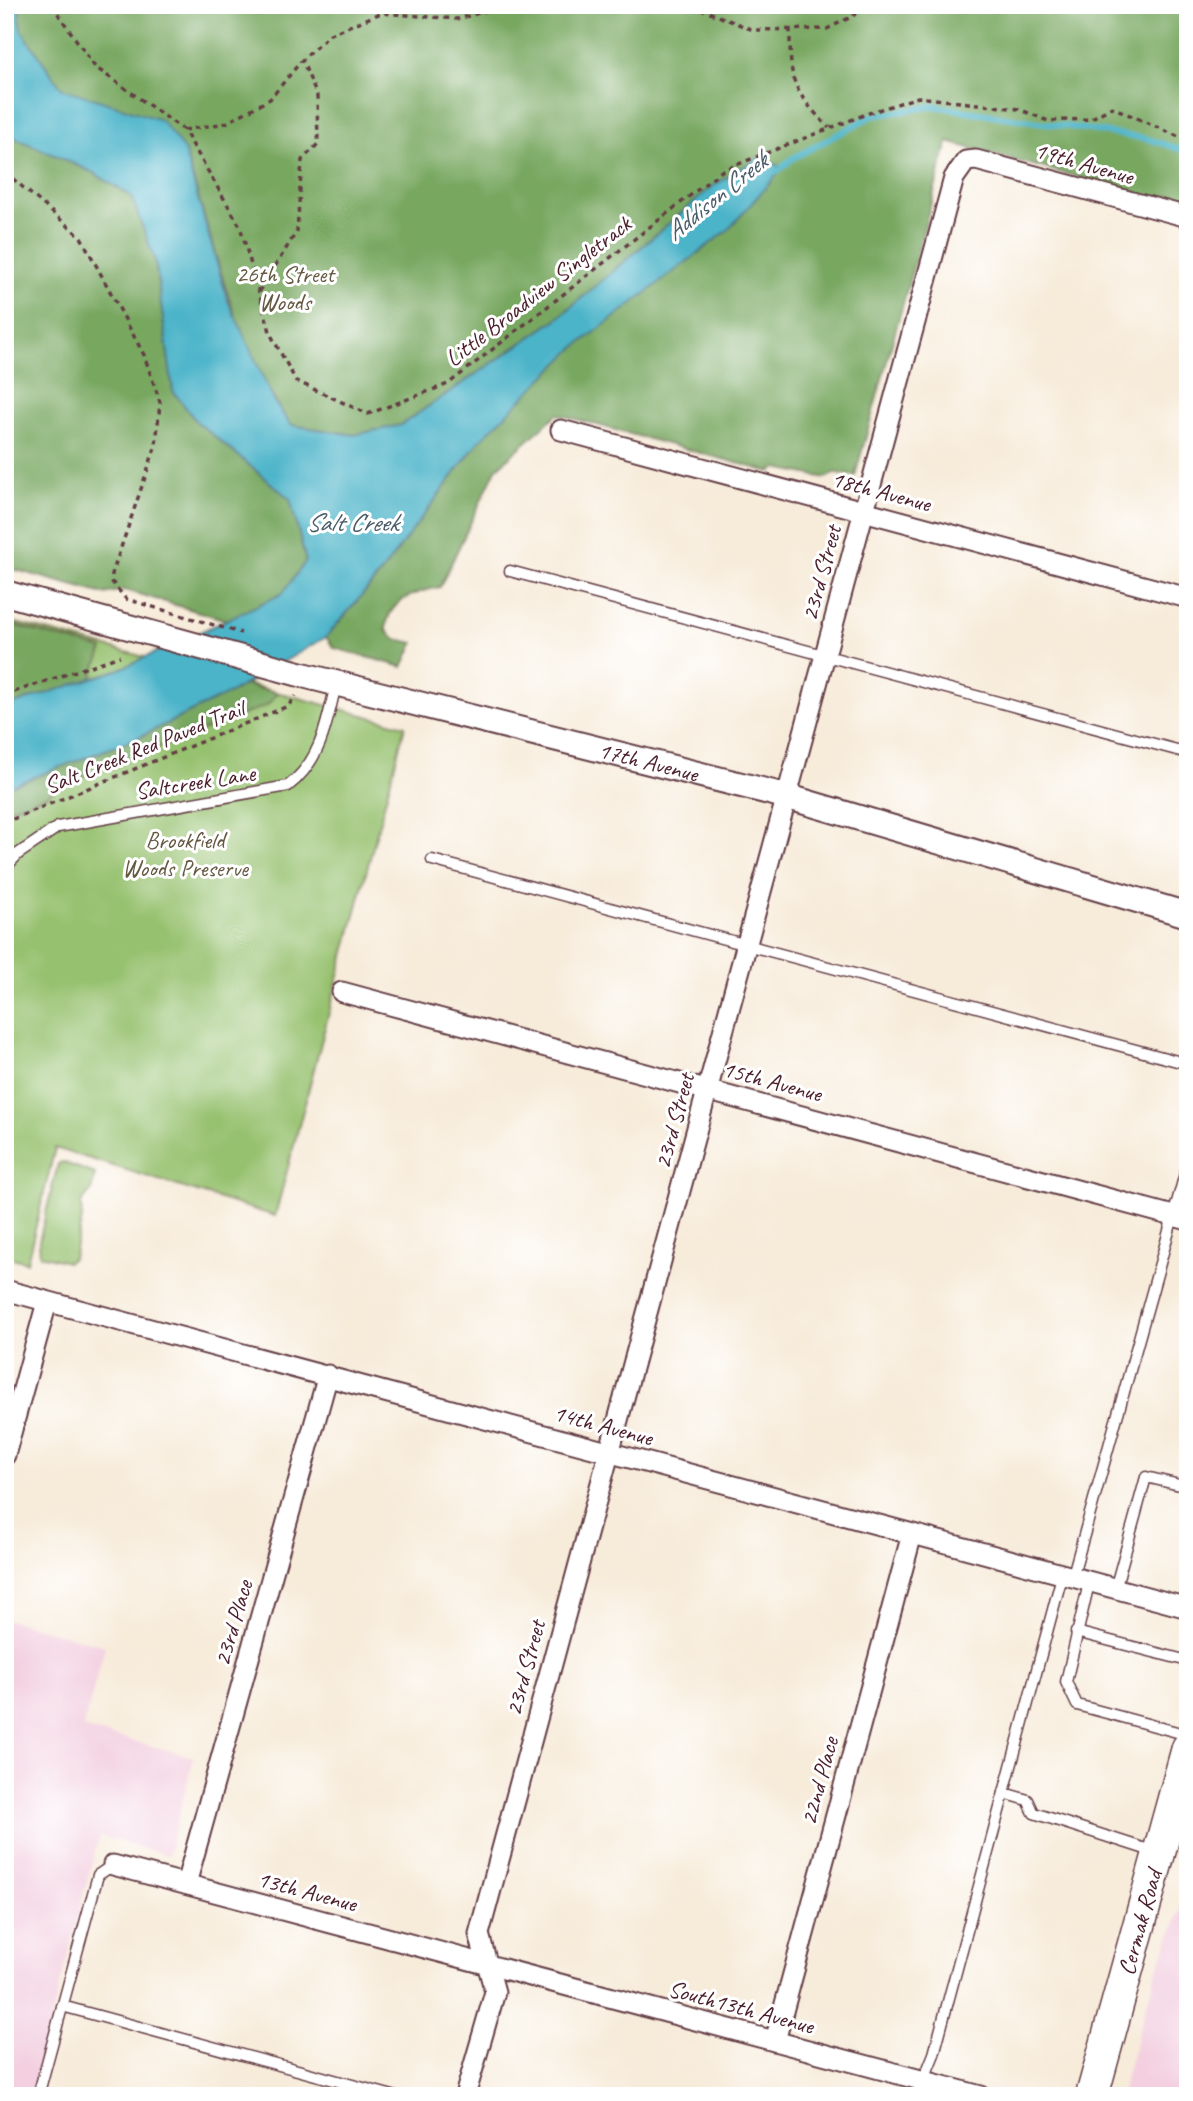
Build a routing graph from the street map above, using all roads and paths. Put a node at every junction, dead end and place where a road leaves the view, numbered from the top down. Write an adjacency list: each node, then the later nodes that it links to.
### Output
1 (52, 5): 10 (path, Little Broadview Singletrack)
2 (384, 5): 6 (path)
3 (507, 5): 6 (path)
4 (691, 5): 7 (path)
5 (865, 5): 7 (path)
6 (381, 13): 8 (path)
7 (790, 28): 9 (path)
8 (302, 60): 10 (path); 15 (path)
9 (829, 128): 11 (path, Little Broadview Singletrack); 15 (path, Little Broadview Singletrack)
10 (184, 130): 15 (path, Little Broadview Singletrack)
11 (1188, 141)
12 (967, 161): 14 (street, 19th Avenue); 17 (street, 23rd Street)
13 (5, 172): 21 (path)
14 (1188, 217)
15 (259, 292)
16 (561, 430): 17 (street, 18th Avenue)
17 (863, 511): 20 (street, 18th Avenue); 23 (street, 23rd Street)
18 (510, 571): 23 (lane)
19 (5, 593): 25 (street, 17th Avenue)
20 (1188, 598)
21 (244, 634)
22 (120, 656): 26 (path)
23 (823, 656): 27 (lane); 28 (street, 23rd Street)
24 (337, 683): 25 (street, 17th Avenue); 28 (street, 17th Avenue); 31 (lane, Saltcreek Lane)
25 (299, 687): 29 (path, Salt Creek Red Paved Trail)
26 (5, 695)
27 (1188, 753)
28 (785, 796): 32 (street, 17th Avenue); 33 (street, 23rd Street)
29 (5, 826)
30 (432, 860): 33 (lane)
31 (5, 867)
32 (1188, 915)
33 (746, 944): 35 (lane); 36 (street, 23rd Street)
34 (342, 992): 36 (street, 15th Avenue)
35 (1188, 1064)
36 (708, 1089): 38 (street, 15th Avenue); 42 (street, 23rd Street)
37 (1188, 1163): 38 (lane)
38 (1180, 1218): 46 (lane)
39 (5, 1290): 40 (street, 14th Avenue)
40 (47, 1302): 41 (street, 14th Avenue); 43 (street)
41 (328, 1376): 42 (street, 14th Avenue); 56 (street, 23rd Place)
42 (609, 1452): 45 (street, 14th Avenue); 57 (street, 23rd Street)
43 (5, 1455)
44 (1188, 1487): 47 (lane)
45 (912, 1534): 46 (street, 14th Avenue); 59 (street, 22nd Place)
46 (1075, 1579): 47 (street, 14th Avenue); 49 (lane); 53 (lane)
47 (1115, 1590): 48 (street, 14th Avenue)
48 (1188, 1608)
49 (1076, 1632): 50 (lane); 51 (lane)
50 (1188, 1661)
51 (1188, 1735)
52 (1188, 1748): 54 (main road, Cermak Road)
53 (1004, 1793): 54 (lane); 60 (lane)
54 (1159, 1854): 65 (main road, Cermak Road)
55 (113, 1865): 56 (street, 13th Avenue); 58 (lane)
56 (186, 1884): 57 (street, 13th Avenue)
57 (488, 1965): 59 (street, South13th Avenue); 63 (street, 23rd Street)
58 (62, 2006): 61 (lane); 62 (lane)
59 (775, 2041): 60 (street, South13th Avenue)
60 (920, 2088): 64 (street, South13th Avenue)
61 (38, 2096)
62 (393, 2096)
63 (465, 2096)
64 (981, 2096)
65 (1092, 2096)

